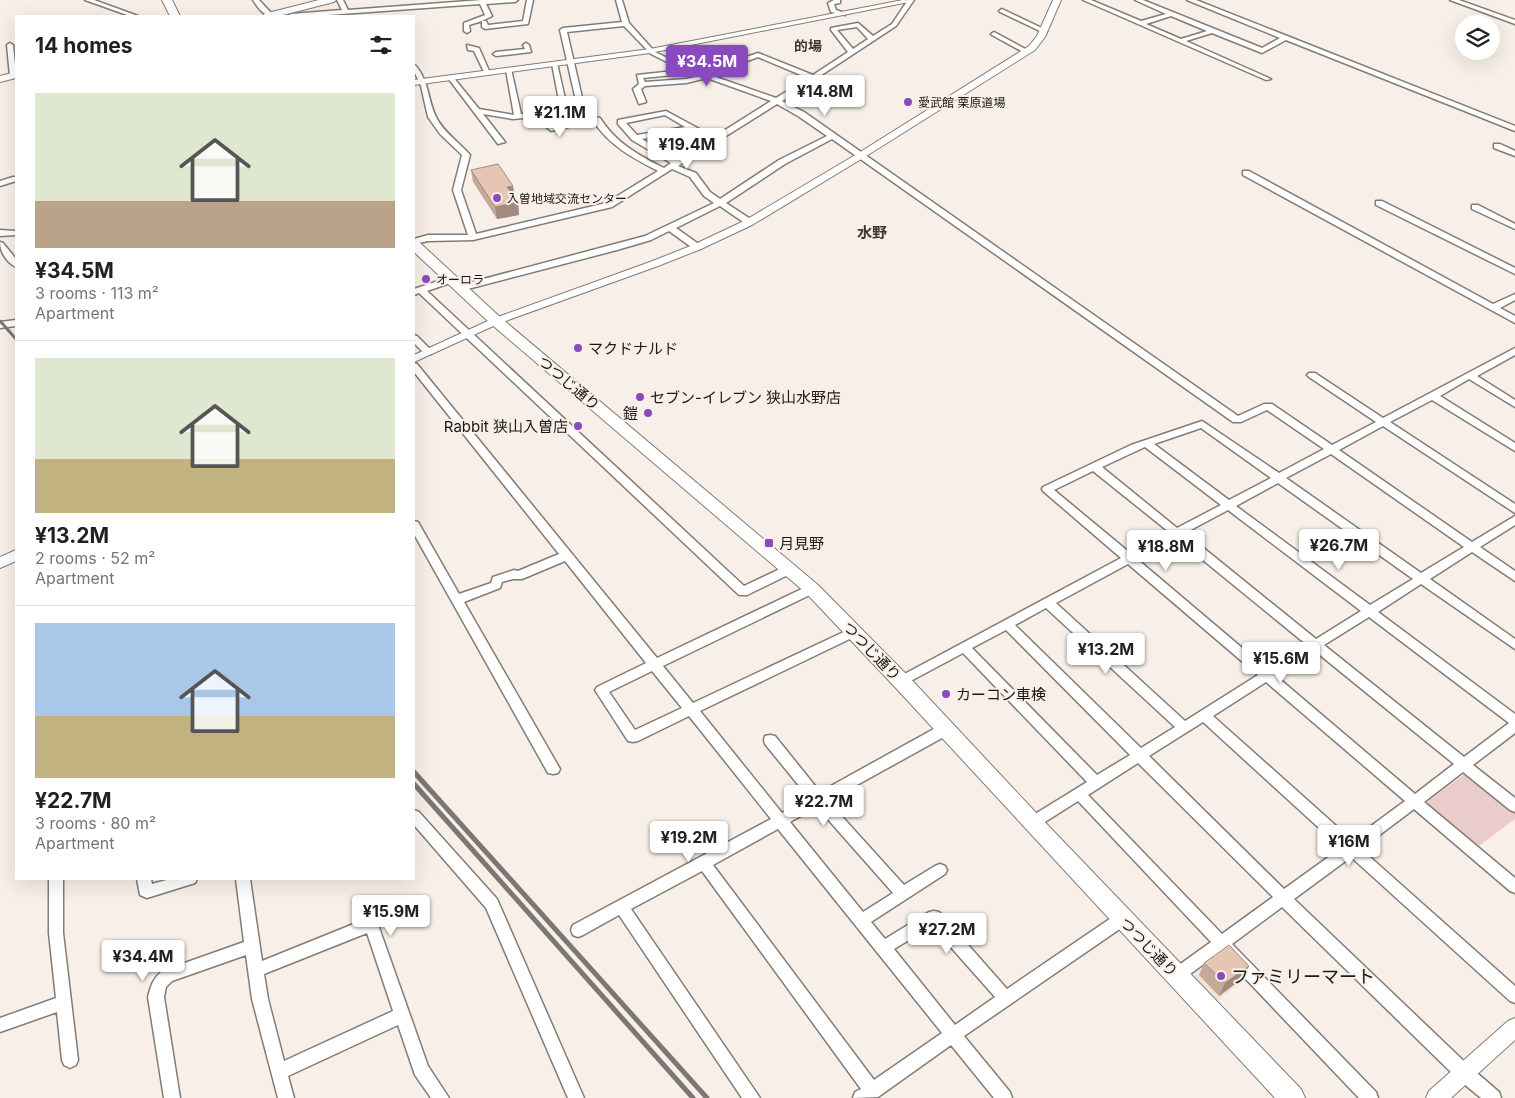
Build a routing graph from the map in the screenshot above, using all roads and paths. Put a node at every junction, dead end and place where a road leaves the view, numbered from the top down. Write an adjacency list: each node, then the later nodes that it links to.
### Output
1 (88, 0): 22 (street)
2 (167, 0): 23 (main road)
3 (256, 0): 24 (street)
4 (331, 0): 25 (main road)
5 (340, 0): 18 (street)
6 (515, 0): 16 (street)
7 (530, 0): 27 (street)
8 (619, 0): 30 (street)
9 (837, 0): 20 (street)
10 (1057, 0): 32 (street)
11 (1086, 0): 29 (street)
12 (1138, 0): 21 (street)
13 (1190, 0): 35 (street)
14 (1453, 0): 28 (street)
15 (910, 1): 20 (street); 36 (street)
16 (482, 2): 19 (street); 31 (street)
17 (1002, 10): 32 (street)
18 (346, 12): 19 (street); 26 (street)
19 (391, 12)
20 (843, 14): 42 (street)
21 (1171, 14): 29 (street); 33 (street)
22 (132, 15)
23 (174, 15)
24 (268, 15)
25 (273, 15)
26 (323, 15)
27 (484, 22)
28 (1515, 22)
29 (1142, 23): 37 (street)
30 (626, 24): 42 (street); 46 (street)
31 (467, 31)
32 (1044, 31): 44 (street)
33 (1212, 31): 35 (street); 37 (street)
34 (994, 34): 44 (street)
35 (1285, 38): 71 (street)
36 (872, 39): 43 (street); 43 (street)
37 (1183, 40): 57 (street)
38 (10, 44): 54 (street)
39 (528, 45): 41 (street); 45 (street); 48 (street)
40 (469, 46): 52 (street)
41 (508, 47)
42 (650, 51): 46 (street); 51 (street)
43 (852, 52): 55 (street)
44 (1027, 52): 78 (street)
45 (496, 54)
46 (570, 62): 47 (street); 68 (street)
47 (555, 64): 48 (street); 65 (street)
48 (536, 66): 50 (street)
49 (415, 68): 59 (street)
50 (509, 70): 52 (street); 67 (street)
51 (695, 71): 53 (street); 61 (street)
52 (487, 73): 56 (street)
53 (706, 75): 55 (street); 61 (street); 62 (street)
54 (15, 77): 58 (main road)
55 (812, 77): 62 (street)
56 (451, 78): 59 (street); 64 (street)
57 (1268, 78)
58 (0, 79)
59 (425, 82): 60 (street); 91 (street)
60 (415, 83)
61 (643, 84): 63 (street)
62 (777, 101): 72 (street); 74 (street)
63 (642, 102)
64 (476, 111): 67 (street); 75 (street)
65 (565, 113): 66 (street); 68 (street)
66 (537, 115): 67 (street); 69 (street)
67 (518, 117)
68 (583, 117): 69 (street)
69 (595, 119): 79 (street)
70 (691, 128): 73 (street); 73 (street); 74 (street)
71 (1515, 129)
72 (832, 136): 78 (street); 84 (street)
73 (635, 138): 79 (street)
74 (714, 140): 79 (street)
75 (501, 142)
76 (1497, 146): 77 (street)
77 (1515, 154)
78 (860, 156): 86 (street); 121 (street)
79 (670, 167): 84 (street); 91 (street)
80 (1246, 173): 101 (street)
81 (15, 180): 82 (street)
82 (0, 184)
83 (1379, 202): 97 (street)
84 (721, 203): 86 (street); 88 (street)
85 (1475, 208): 87 (street)
86 (749, 222): 95 (street)
87 (1515, 227)
88 (670, 228): 95 (street); 98 (street)
89 (0, 233): 90 (street)
90 (15, 233)
91 (472, 237): 92 (street)
92 (415, 244)
93 (0, 245): 96 (street)
94 (415, 245): 98 (main road, つつじ通り)
95 (697, 247): 102 (street)
96 (15, 263)
97 (1515, 271)
98 (455, 284): 99 (street); 102 (main road, つつじ通り)
99 (417, 291): 106 (street)
100 (1515, 297): 101 (street)
101 (1493, 308): 103 (street)
102 (496, 320): 106 (street); 134 (main road, つつじ通り)
103 (1515, 320)
104 (15, 322): 105 (street)
105 (0, 325)
106 (466, 334): 109 (street); 134 (street)
107 (415, 339): 109 (street)
108 (1515, 350): 110 (street)
109 (428, 352): 111 (street)
110 (1504, 356): 112 (street); 115 (street)
111 (415, 358)
112 (1515, 363)
113 (415, 367): 131 (street)
114 (1312, 375): 118 (street)
115 (1469, 375): 116 (street); 117 (street)
116 (1432, 395): 118 (street); 120 (street)
117 (1515, 404)
118 (1383, 422): 121 (street); 125 (street)
119 (1146, 443): 122 (street); 123 (street); 124 (street)
120 (1515, 448)
121 (1331, 450): 123 (street); 129 (street)
122 (1095, 467): 128 (street); 132 (street)
123 (1280, 477): 124 (street); 136 (street)
124 (1228, 505): 128 (street); 140 (street)
125 (1515, 509)
126 (1515, 520): 129 (street)
127 (415, 526): 138 (street)
128 (1177, 532): 132 (street); 144 (street)
129 (1471, 547): 135 (street); 136 (street)
130 (15, 556): 133 (street)
131 (566, 556): 138 (street); 146 (street)
132 (1129, 558): 139 (street); 147 (street)
133 (0, 563)
134 (790, 569): 137 (main road, つつじ通り)
135 (1515, 576)
136 (1421, 578): 140 (street); 143 (street)
137 (812, 589): 142 (main road, つつじ通り); 146 (street)
138 (456, 600): 158 (street)
139 (1047, 602): 141 (street); 153 (street)
140 (1370, 612): 144 (street); 151 (street)
141 (1007, 624): 145 (street); 156 (street)
142 (854, 632): 148 (main road, つつじ通り); 149 (street)
143 (1515, 645)
144 (1317, 646): 147 (street); 157 (street)
145 (964, 647): 148 (street); 159 (street)
146 (654, 664): 149 (street); 149 (street)
147 (1267, 676): 150 (street); 162 (street)
148 (901, 681): 154 (main road, つつじ通り)
149 (690, 708): 165 (street)
150 (1204, 716): 153 (street); 167 (street)
151 (1515, 721)
152 (1515, 726): 157 (street)
153 (1184, 728): 156 (street)
154 (946, 729): 161 (street); 166 (main road, つつじ通り)
155 (770, 740): 161 (street)
156 (1140, 756): 159 (street); 176 (street)
157 (1463, 764): 162 (street); 163 (street)
158 (552, 769)
159 (1096, 783): 160 (street)
160 (1079, 794): 166 (street); 181 (street)
161 (818, 799): 165 (street); 175 (street)
162 (1416, 802): 167 (street); 174 (street)
163 (1515, 806)
164 (415, 817): 200 (street)
165 (779, 820): 168 (street); 179 (street)
166 (1032, 823): 178 (main road, つつじ通り)
167 (1352, 849): 176 (street); 186 (street)
168 (704, 863): 177 (street); 196 (street)
169 (940, 870): 175 (street)
170 (56, 880): 188 (street)
171 (144, 880): 172 (street)
172 (187, 880)
173 (243, 880): 182 (street)
174 (1515, 887)
175 (902, 893): 179 (street)
176 (1283, 898): 181 (street); 195 (street)
177 (622, 907): 180 (street); 201 (street)
178 (1122, 919): 185 (main road, つつじ通り); 187 (street)
179 (861, 921): 183 (street)
180 (578, 930)
181 (1221, 943): 185 (street); 204 (street)
182 (252, 946): 184 (street); 197 (street)
183 (883, 948): 187 (street); 192 (street)
184 (257, 970): 189 (street); 194 (street)
185 (1177, 975): 203 (main road, つつじ通り)
186 (1515, 996)
187 (1006, 999): 192 (street)
188 (63, 1003): 190 (street); 193 (street)
189 (402, 1015): 194 (street); 199 (street)
190 (0, 1026)
191 (1515, 1027): 195 (street)
192 (953, 1035): 196 (street); 202 (street)
193 (70, 1060)
194 (279, 1072): 198 (street)
195 (1464, 1073): 205 (street); 206 (street)
196 (866, 1094)
197 (172, 1098)
198 (286, 1098)
199 (441, 1098)
200 (576, 1098)
201 (752, 1098)
202 (1004, 1098)
203 (1292, 1098)
204 (1370, 1098)
205 (1436, 1098)
206 (1493, 1098)

